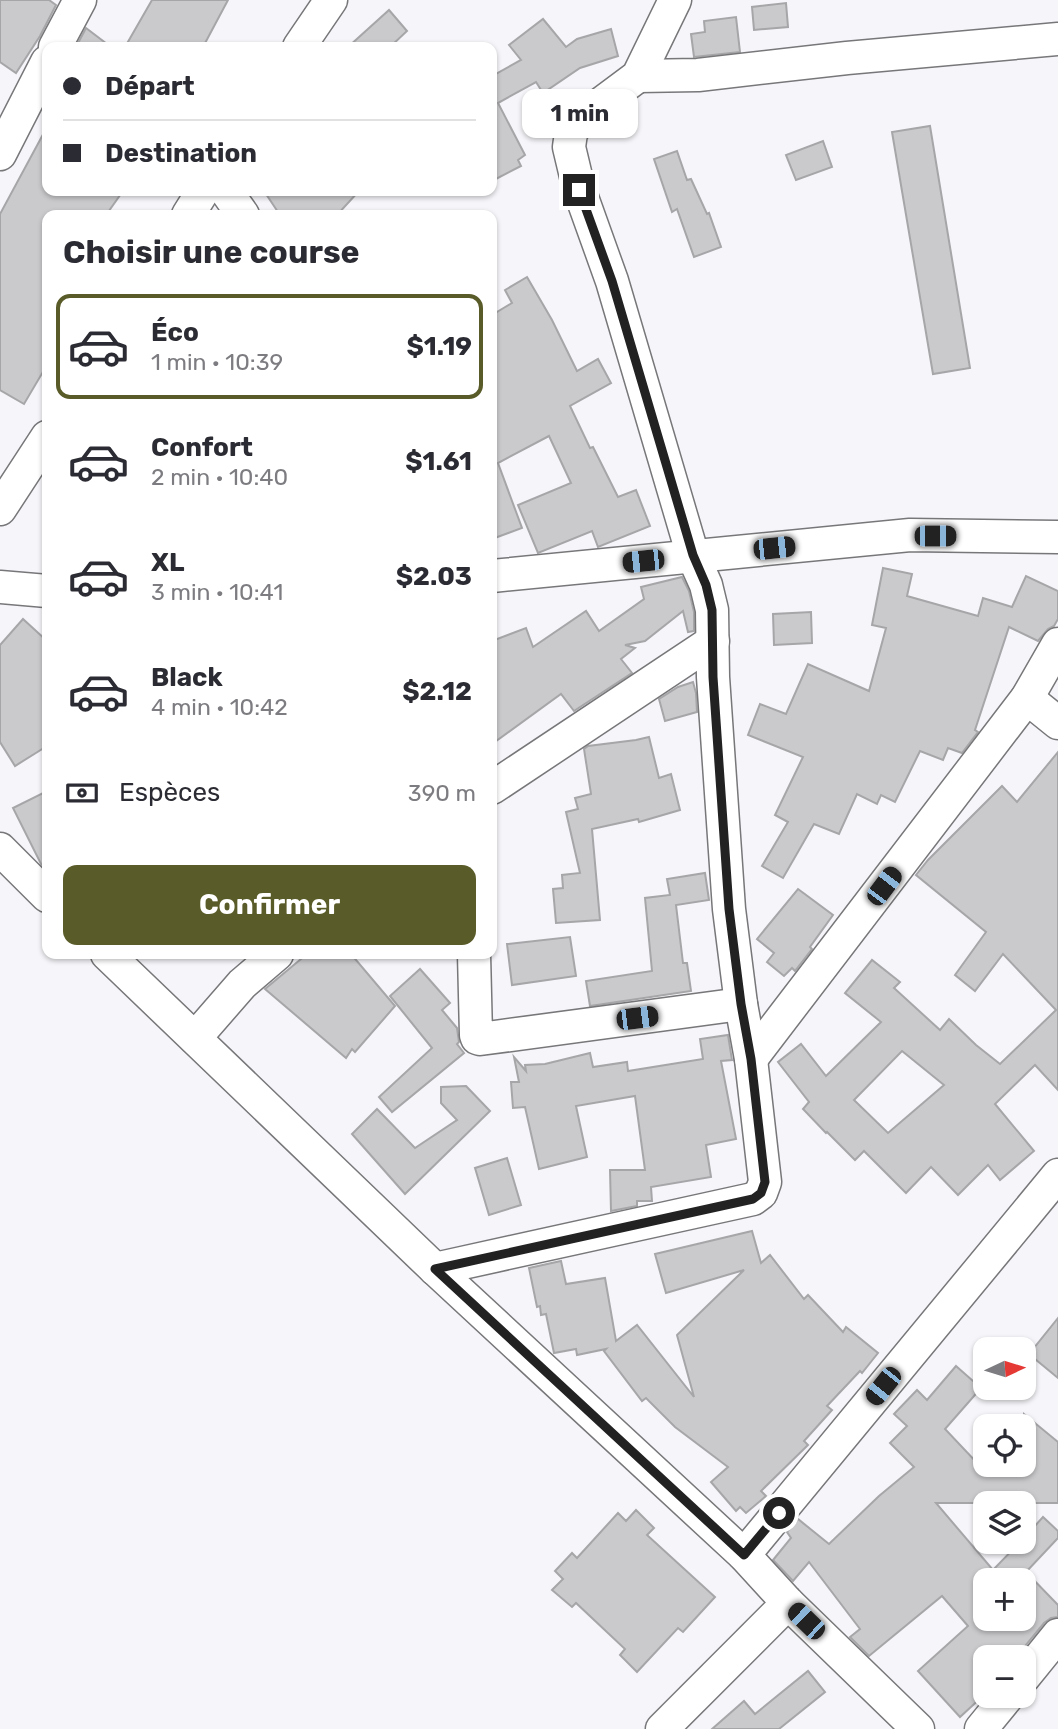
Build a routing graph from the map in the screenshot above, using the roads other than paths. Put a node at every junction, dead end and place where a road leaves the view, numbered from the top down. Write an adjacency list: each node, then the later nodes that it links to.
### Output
1 (80, 0): 5 (street)
2 (331, 0): 6 (street)
3 (675, 0): 8 (street)
4 (1058, 39): 8 (street)
5 (58, 42)
6 (302, 42)
7 (42, 72): 9 (street)
8 (638, 76): 13 (street)
9 (0, 153)
10 (42, 445): 11 (street)
11 (0, 509)
12 (1058, 537): 13 (street)
13 (693, 555): 14 (street); 17 (street)
14 (497, 575)
15 (0, 587): 16 (street)
16 (42, 591)
17 (713, 641): 21 (street); 27 (street)
18 (1058, 644): 19 (street)
19 (1027, 698): 20 (street); 29 (street)
20 (1058, 723)
21 (497, 785)
22 (0, 849): 23 (street)
23 (42, 891)
24 (112, 959): 28 (street)
25 (271, 959): 28 (street)
26 (474, 959): 27 (street)
27 (741, 1004): 29 (street)
28 (195, 1038): 31 (street)
29 (751, 1059): 31 (street)
30 (1058, 1175): 32 (street)
31 (435, 1269): 32 (street)
32 (744, 1555): 33 (street)
33 (788, 1603): 37 (street); 38 (street)
34 (1058, 1635): 35 (street)
35 (1036, 1662)
36 (998, 1708): 39 (street)
37 (662, 1729)
38 (918, 1729)
39 (981, 1729)

